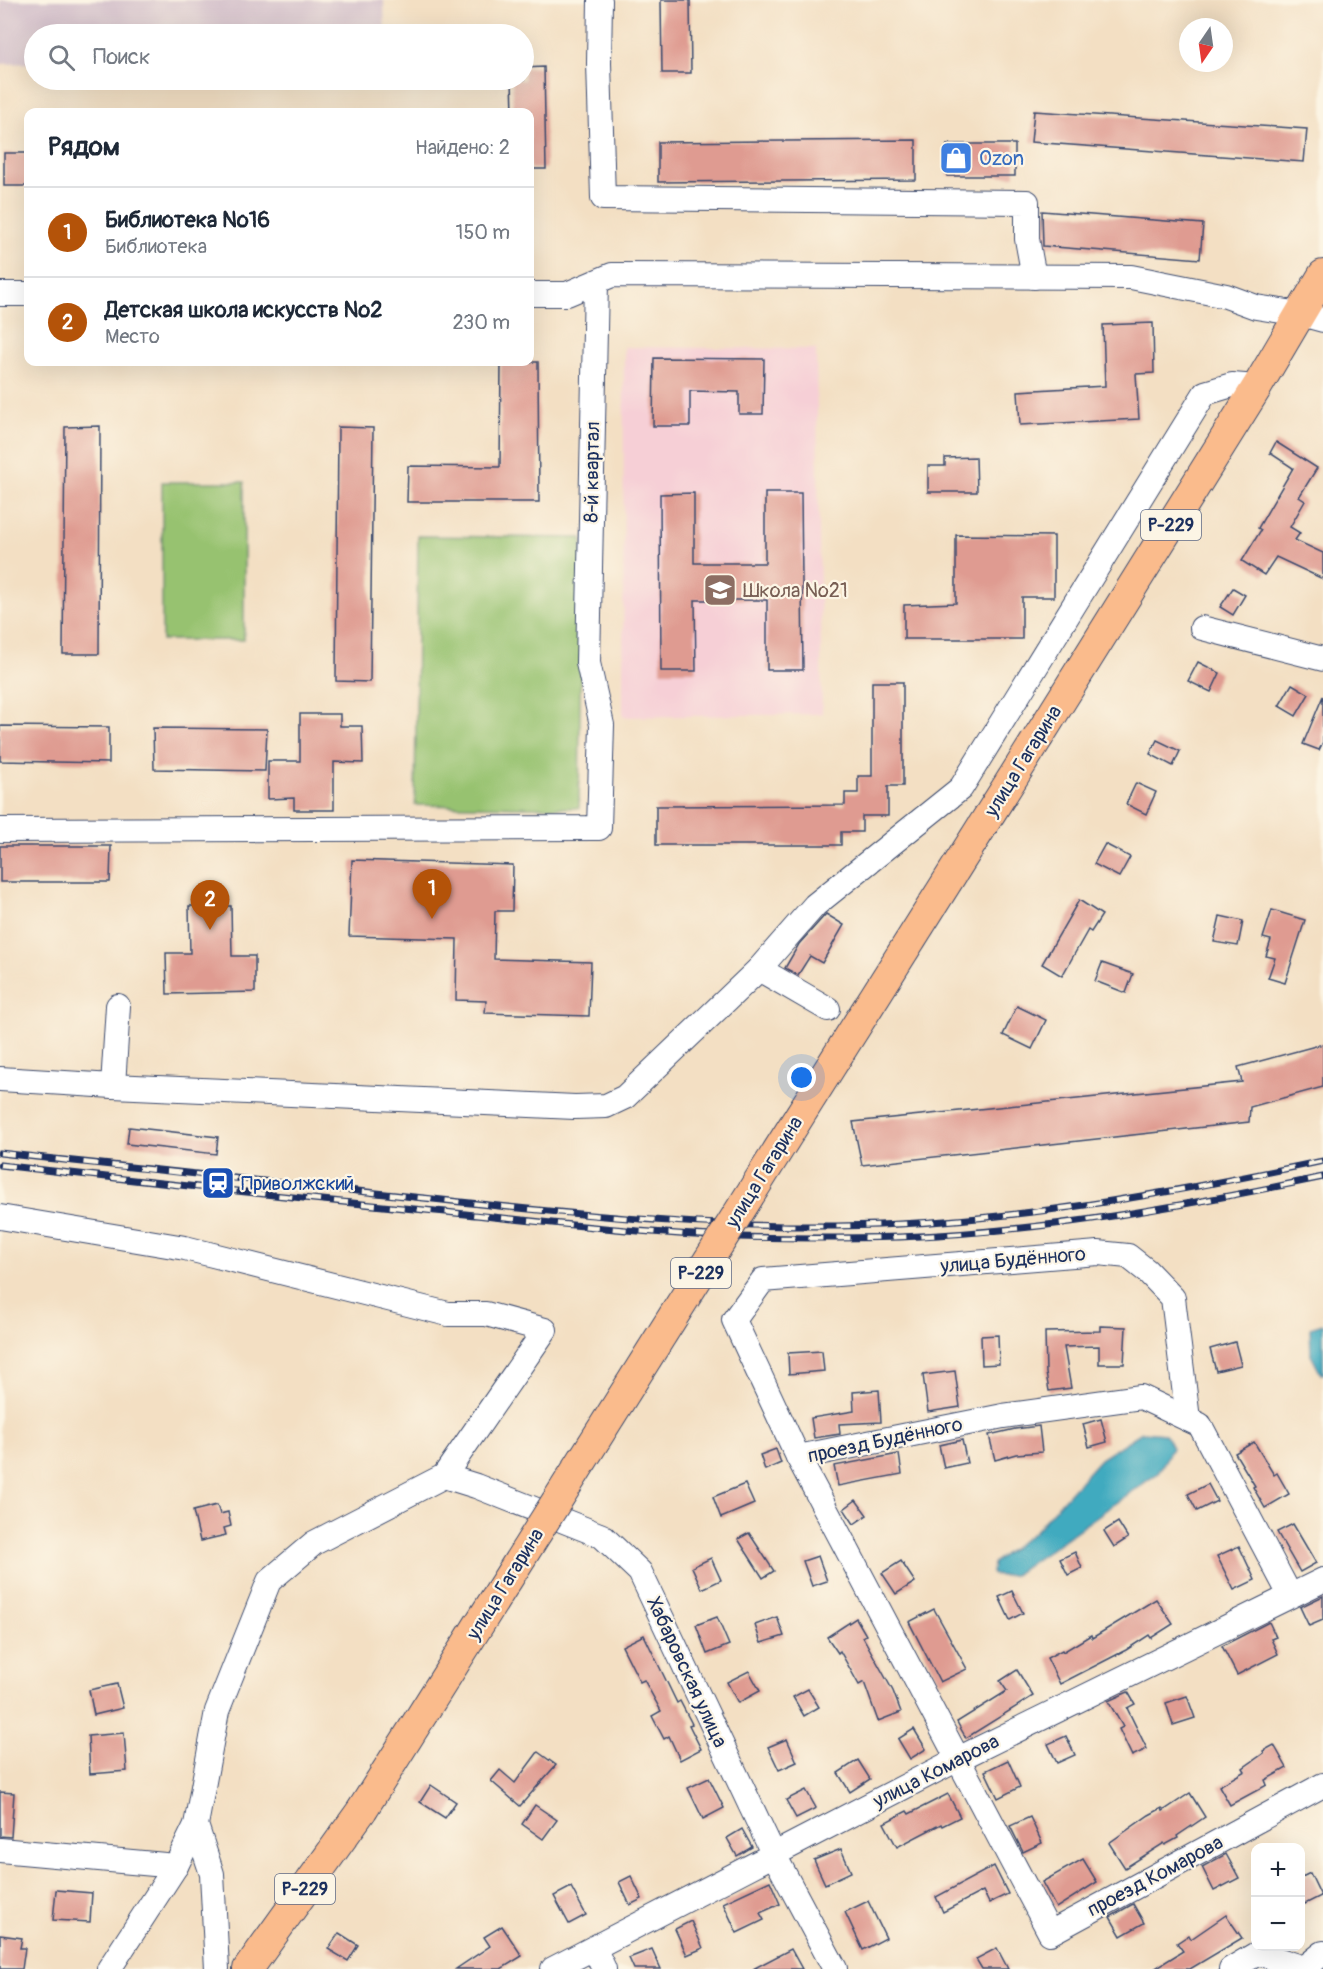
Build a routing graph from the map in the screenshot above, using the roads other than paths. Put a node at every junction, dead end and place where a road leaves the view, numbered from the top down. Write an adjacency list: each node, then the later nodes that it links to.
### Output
1 (600, 0): 3 (street)
2 (1323, 275): 8 (main road, улица Гагарина / Р-229)
3 (1034, 277): 4 (street); 8 (street)
4 (596, 282): 7 (street); 12 (street, 8-й квартал)
5 (0, 294): 6 (street)
6 (24, 294)
7 (534, 294)
8 (1312, 317): 9 (main road, улица Гагарина / Р-229)
9 (1257, 387): 13 (street); 35 (main road, улица Гагарина / Р-229, bridge)
10 (1202, 628): 11 (street)
11 (1323, 659)
12 (0, 830)
13 (759, 969): 15 (street); 17 (street)
14 (118, 1006): 17 (street)
15 (828, 1009)
16 (0, 1079): 17 (street)
17 (112, 1086)
18 (0, 1217): 21 (street)
19 (1188, 1419): 20 (street, проезд Будённого); 20 (street, улица Будённого); 23 (street, проезд Будённого)
20 (798, 1457): 24 (street, проезд Будённого)
21 (444, 1476): 26 (street); 28 (street, Хабаровская улица)
22 (1323, 1580): 23 (street, улица Комарова)
23 (1290, 1595): 24 (street, улица Комарова)
24 (958, 1759): 28 (street, улица Комарова); 30 (street, проезд Будённого)
25 (1323, 1785): 30 (street, проезд Комарова)
26 (196, 1825): 29 (street); 34 (street)
27 (0, 1850): 29 (street)
28 (773, 1853): 32 (street, улица Комарова); 37 (street, Хабаровская улица)
29 (176, 1866): 33 (street)
30 (1050, 1933)
31 (1323, 1953): 39 (street)
32 (599, 1959): 36 (street, улица Комарова)
33 (109, 1969)
34 (217, 1969)
35 (248, 1969)
36 (553, 1969)
37 (835, 1969)
38 (1231, 1969): 39 (street)
39 (1303, 1969)

